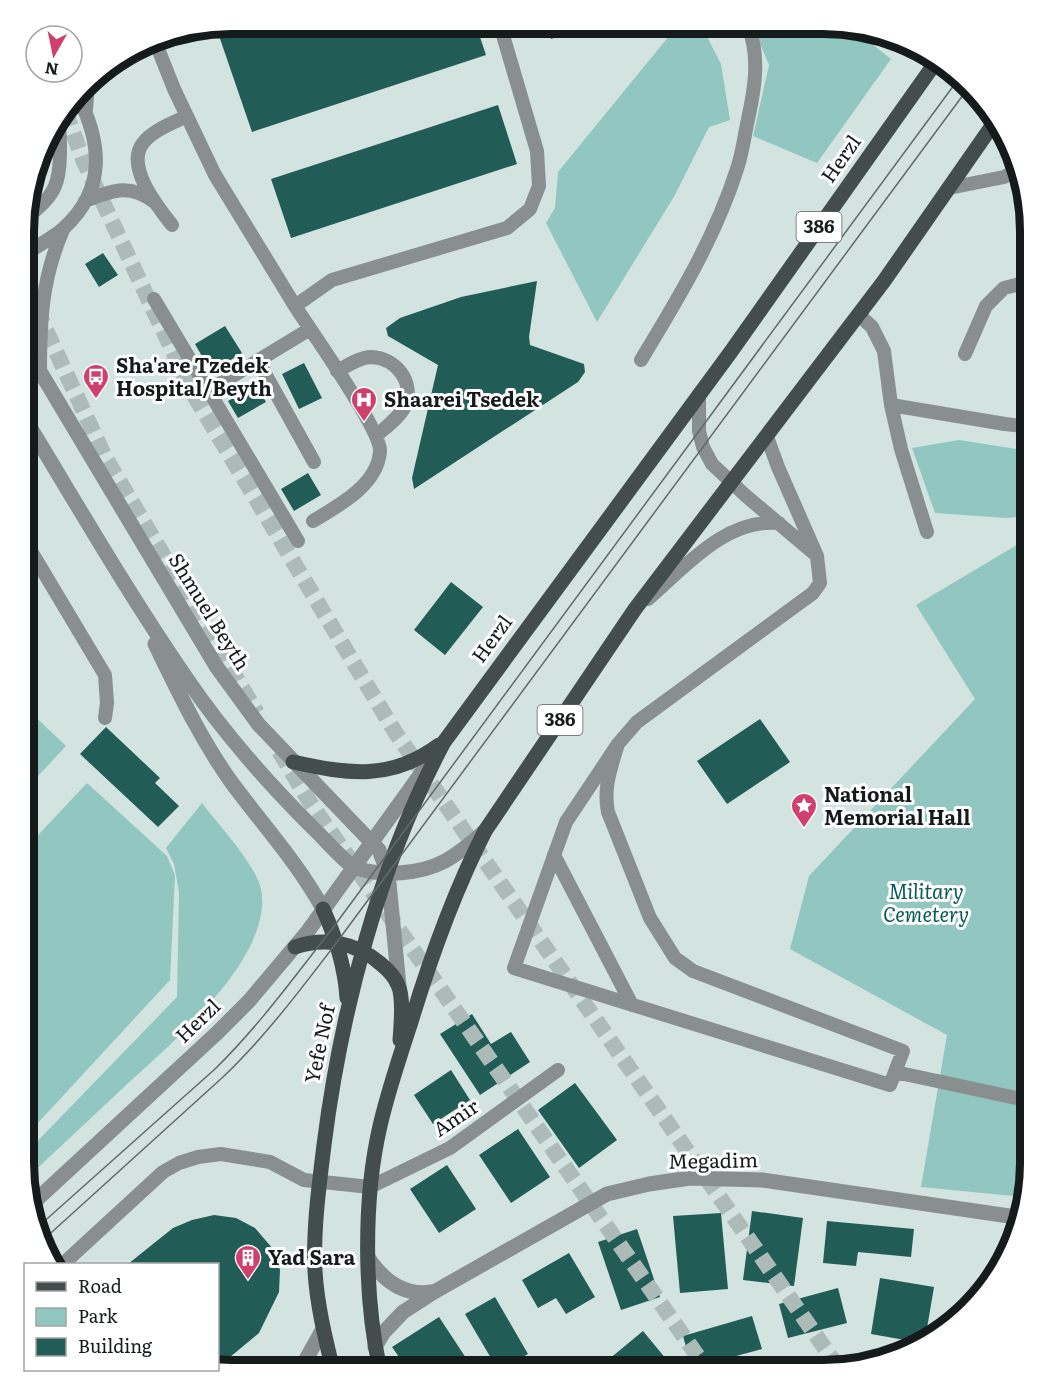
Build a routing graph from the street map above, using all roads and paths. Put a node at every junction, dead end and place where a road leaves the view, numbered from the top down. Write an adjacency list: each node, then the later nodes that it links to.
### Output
1 (503, 34): 21 (lane)
2 (751, 34): 25 (lane)
3 (156, 50): 8 (lane)
4 (932, 68): 31 (main road, Herzl / 386)
5 (87, 98): 7 (lane)
6 (82, 104): 7 (lane)
7 (86, 112): 13 (lane)
8 (187, 116): 14 (lane); 21 (lane)
9 (990, 129): 12 (main road, 386)
10 (59, 137): 15 (lane)
11 (1011, 174): 12 (lane)
12 (949, 188): 22 (main road, 386)
13 (86, 201): 14 (lane); 17 (lane)
14 (153, 201): 16 (lane)
15 (36, 209)
16 (172, 225)
17 (64, 228): 18 (lane); 28 (lane)
18 (34, 249)
19 (1020, 284): 24 (lane)
20 (154, 299): 30 (lane)
21 (295, 306): 23 (lane)
22 (859, 315): 32 (lane); 36 (main road, 386)
23 (310, 329): 27 (lane); 29 (lane)
24 (965, 354)
25 (641, 360)
26 (34, 361): 28 (street, Shmuel Beyth)
27 (258, 361): 30 (lane); 37 (lane)
28 (40, 371): 50 (street, Shmuel Beyth)
29 (337, 371): 35 (lane); 35 (lane)
30 (208, 391): 42 (lane)
31 (699, 394): 38 (lane); 48 (main road, Herzl / 386)
32 (891, 405): 33 (lane); 41 (lane)
33 (1020, 426)
34 (34, 435): 45 (street)
35 (376, 436): 39 (lane)
36 (767, 437): 38 (main road, 386); 44 (lane)
37 (314, 462)
38 (731, 484): 40 (lane); 46 (main road, 386)
39 (313, 521)
40 (779, 523): 44 (lane); 46 (lane)
41 (927, 532)
42 (298, 541)
43 (34, 556): 47 (lane)
44 (817, 556): 49 (lane)
45 (120, 574): 54 (street); 56 (street)
46 (635, 609): 51 (main road, 386)
47 (105, 718)
48 (444, 742): 50 (main road); 52 (street, Herzl); 55 (main road, Yefe Nof / 386)
49 (618, 744): 53 (lane); 65 (lane)
50 (293, 762): 52 (street, Shmuel Beyth)
51 (485, 831): 55 (street); 63 (main road, 386)
52 (372, 841): 54 (street, Herzl); 55 (street, Shmuel Beyth)
53 (554, 855): 61 (lane); 61 (lane)
54 (353, 868): 55 (street); 56 (street, Herzl)
55 (388, 873): 59 (main road, Yefe Nof / 386); 60 (street, Shmuel Beyth)
56 (323, 909): 57 (main road); 58 (street, Herzl)
57 (337, 942): 58 (main road); 59 (main road); 62 (main road)
58 (295, 947): 69 (street, Herzl)
59 (364, 951): 60 (main road); 62 (main road, Yefe Nof / 386)
60 (399, 986): 63 (main road)
61 (632, 1005): 65 (lane)
62 (348, 1010): 67 (main road, Yefe Nof / 386)
63 (400, 1058): 68 (main road, 386)
64 (558, 1070): 68 (lane, Amir)
65 (895, 1072): 66 (lane)
66 (1019, 1099)
67 (319, 1182): 68 (lane); 72 (lane); 74 (main road, Yefe Nof / 386)
68 (370, 1187): 71 (main road, 386)
69 (38, 1198)
70 (1012, 1215): 73 (street, Megadim)
71 (369, 1259): 73 (street); 75 (main road, 386)
72 (64, 1263)
73 (434, 1292): 75 (street, Megadim)
74 (323, 1329): 76 (street); 77 (main road, Yefe Nof / 386)
75 (375, 1347): 78 (main road, 386)
76 (306, 1360)
77 (331, 1360)
78 (378, 1360)

